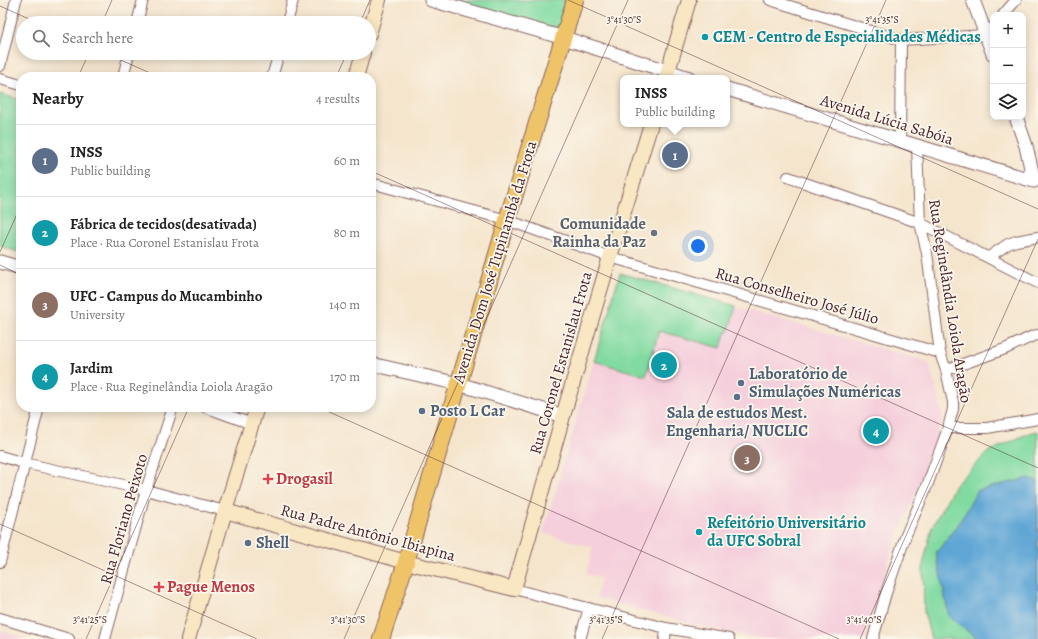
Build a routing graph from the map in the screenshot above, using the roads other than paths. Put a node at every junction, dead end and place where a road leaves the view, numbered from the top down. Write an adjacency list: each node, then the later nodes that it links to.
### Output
1 (16, 0): 22 (street)
2 (143, 0): 12 (street)
3 (293, 0): 13 (street)
4 (379, 0): 14 (main road)
5 (431, 0): 16 (street)
6 (576, 0): 16 (main road, Avenida Dom José Tupinambá da Frota)
7 (689, 0): 26 (main road)
8 (770, 0): 17 (street)
9 (972, 0): 15 (street)
10 (1016, 0): 11 (street)
11 (1006, 12)
12 (139, 16)
13 (289, 16)
14 (374, 16)
15 (989, 31): 17 (street); 18 (street)
16 (564, 38): 26 (street); 37 (main road, Avenida Dom José Tupinambá da Frota)
17 (901, 40): 32 (street)
18 (992, 48)
19 (127, 60): 23 (street)
20 (277, 60): 24 (street)
21 (361, 60): 25 (main road)
22 (0, 66)
23 (124, 72)
24 (273, 72)
25 (357, 72)
26 (667, 75)
27 (0, 78): 28 (street)
28 (16, 83)
29 (730, 91): 32 (street, Avenida Lúcia Sabóia)
30 (1017, 120): 35 (street)
31 (650, 127): 40 (main road, Rua Coronel Estanislau Frota)
32 (900, 141): 33 (street, Avenida Lúcia Sabóia)
33 (916, 146): 35 (street, Avenida Lúcia Sabóia); 38 (street, Rua Reginelândia Loiola Aragão)
34 (788, 177): 38 (street)
35 (1036, 182)
36 (376, 184): 37 (street, Rua Conselheiro José Júlio)
37 (507, 220): 40 (street, Rua Conselheiro José Júlio); 49 (main road, Avenida Dom José Tupinambá da Frota)
38 (920, 223): 41 (street); 46 (street, Rua Reginelândia Loiola Aragão)
39 (1038, 237): 41 (street)
40 (610, 257): 46 (street, Rua Conselheiro José Júlio); 54 (main road, Rua Coronel Estanislau Frota)
41 (989, 257): 44 (street)
42 (0, 262): 43 (street)
43 (16, 267)
44 (1038, 283)
45 (1038, 335): 48 (street)
46 (940, 352): 48 (street, Rua Reginelândia Loiola Aragão)
47 (376, 365): 49 (street)
48 (946, 370): 57 (street, Rua Reginelândia Loiola Aragão)
49 (459, 384): 54 (street); 63 (main road, Avenida Dom José Tupinambá da Frota)
50 (38, 412): 59 (street)
51 (171, 412): 60 (street, Rua Floriano Peixoto)
52 (219, 412): 56 (street)
53 (256, 412): 56 (main road)
54 (563, 416): 64 (main road, Rua Coronel Estanislau Frota)
55 (1038, 419): 57 (street)
56 (252, 424): 61 (main road)
57 (948, 428): 75 (street, Rua Reginelândia Loiola Aragão)
58 (0, 456): 59 (street, Rua Padre Antônio Ibiapina)
59 (24, 463): 60 (street, Rua Padre Antônio Ibiapina); 62 (street)
60 (146, 490): 61 (street, Rua Padre Antônio Ibiapina); 69 (street, Rua Floriano Peixoto)
61 (225, 511): 63 (main road, Rua Padre Antônio Ibiapina); 70 (main road)
62 (0, 562)
63 (406, 562): 64 (main road, Rua Padre Antônio Ibiapina); 71 (main road, Avenida Dom José Tupinambá da Frota)
64 (514, 589): 65 (street, Rua Padre Antônio Ibiapina)
65 (589, 608): 67 (street, Rua Padre Antônio Ibiapina); 72 (street)
66 (0, 618): 68 (street)
67 (666, 628): 73 (street); 74 (street, Rua Padre Antônio Ibiapina)
68 (69, 639)
69 (105, 639)
70 (188, 639)
71 (381, 639)
72 (580, 639)
73 (665, 639)
74 (729, 639)
75 (873, 639)

